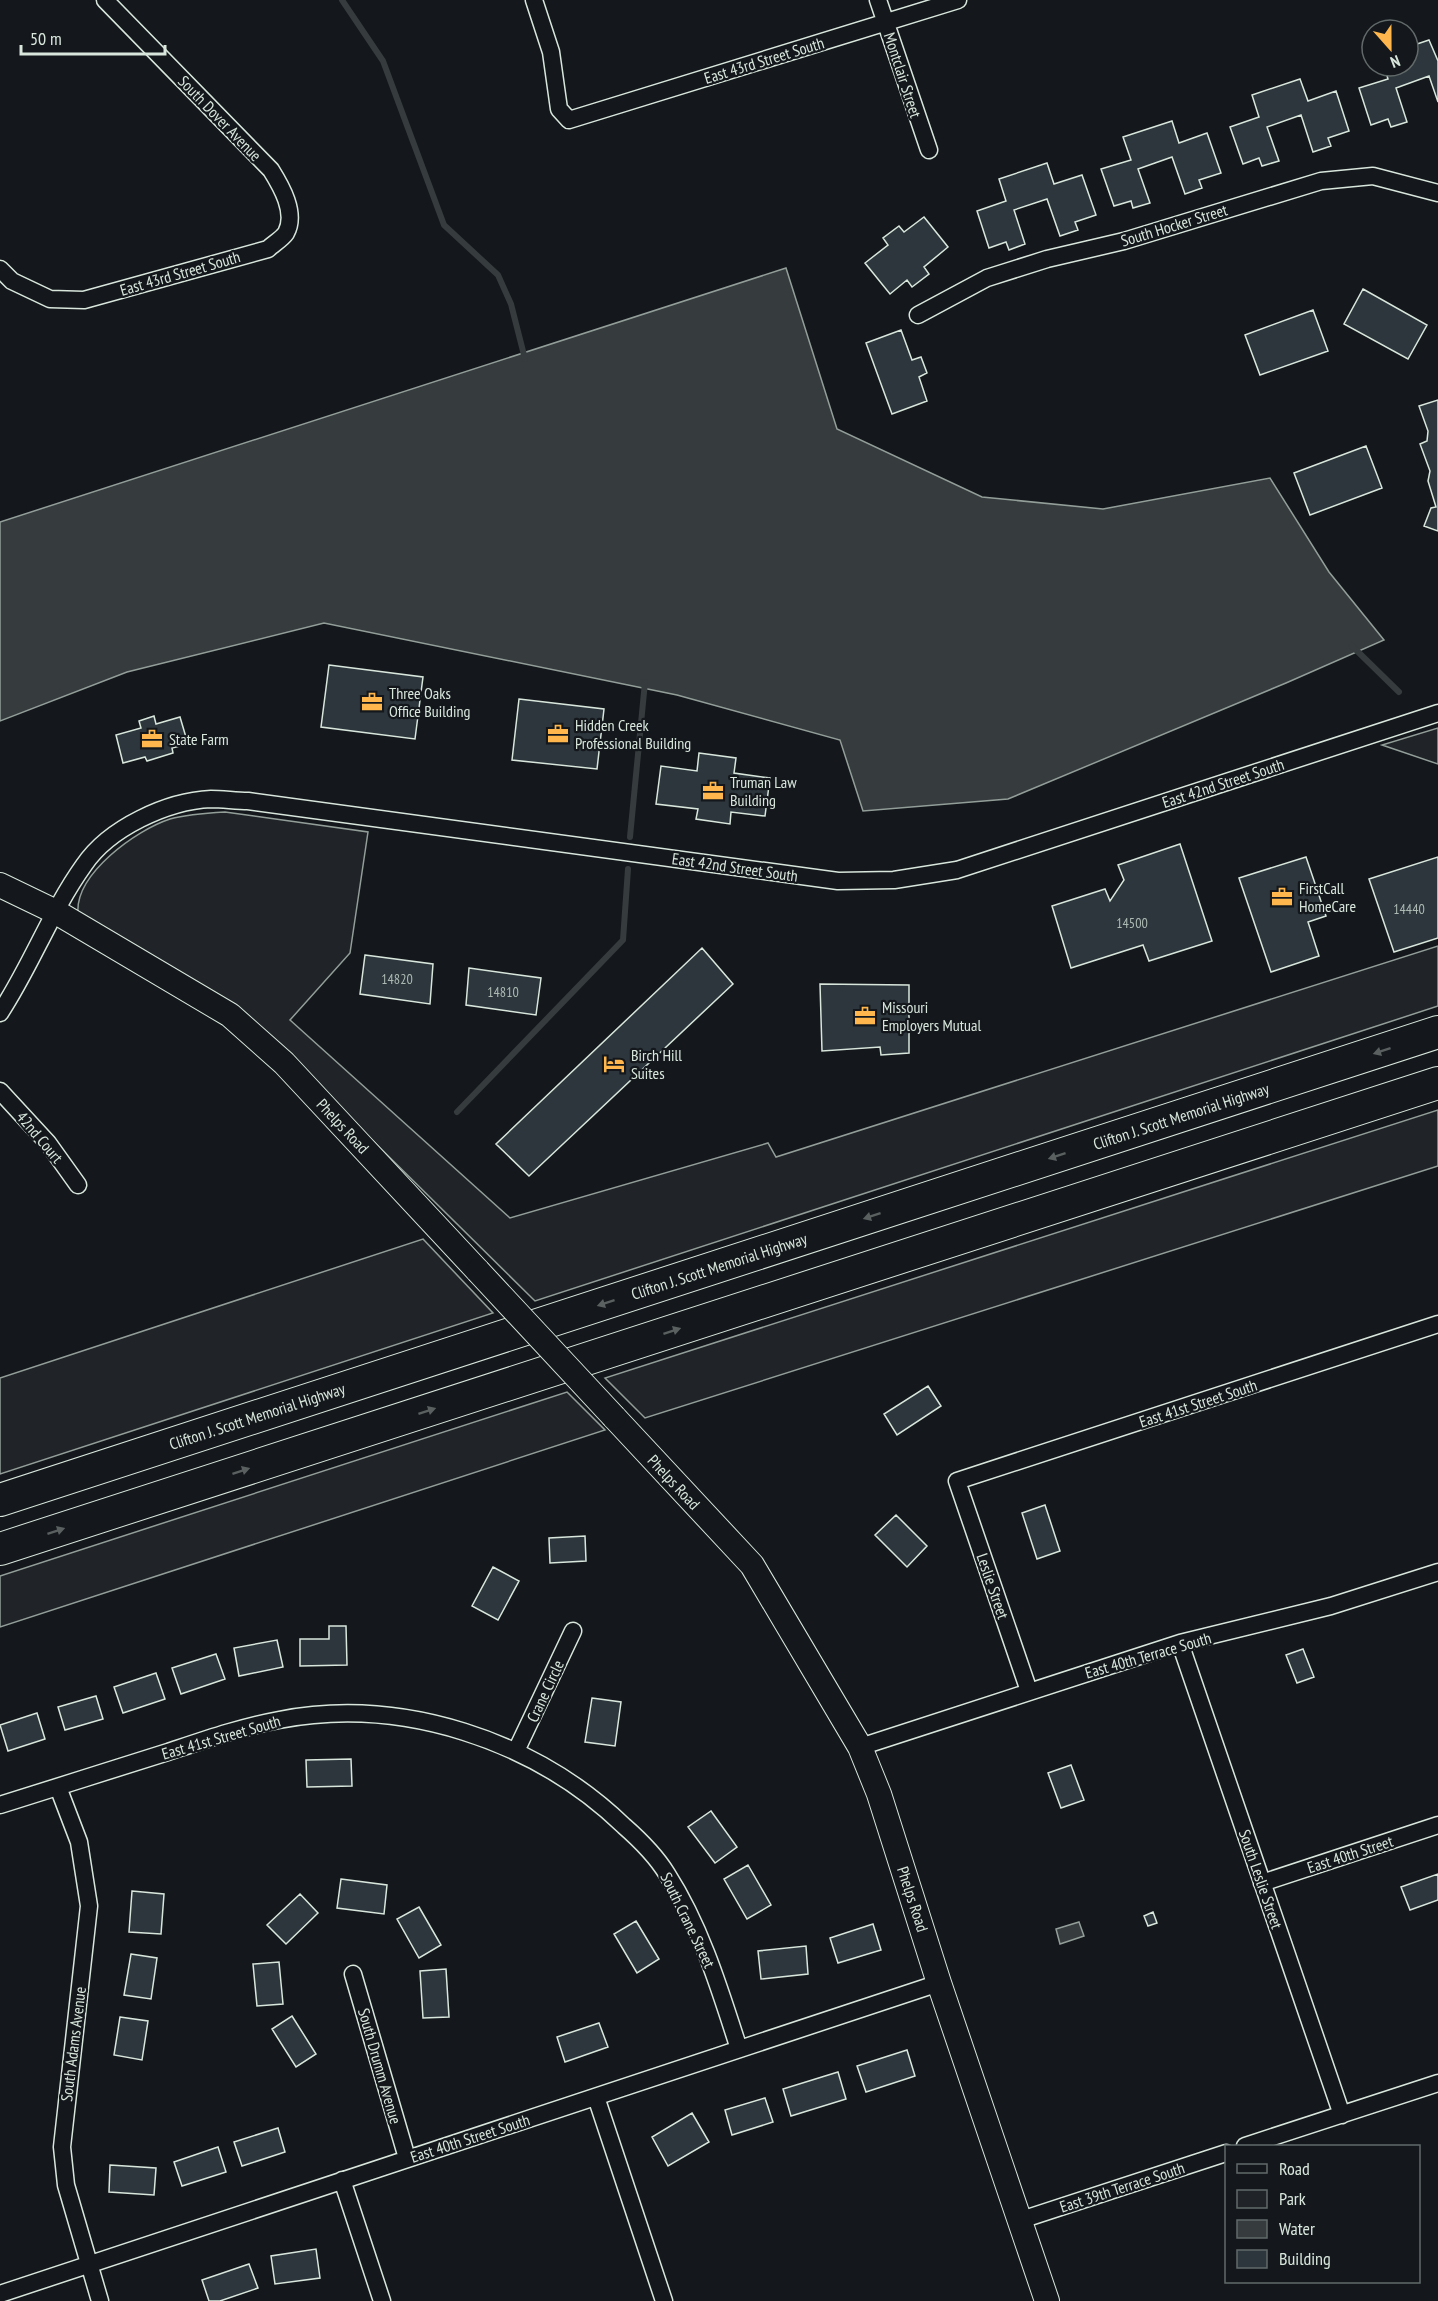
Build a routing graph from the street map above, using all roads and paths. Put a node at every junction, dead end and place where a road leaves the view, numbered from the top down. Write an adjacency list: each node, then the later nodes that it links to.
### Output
1 (105, 0): 8 (street, South Dover Avenue)
2 (534, 0): 5 (street, East 43rd Street South)
3 (878, 0): 5 (street, Montclair Street)
4 (958, 0): 5 (street, East 43rd Street South)
5 (886, 23): 6 (street, Montclair Street)
6 (929, 150)
7 (1438, 193): 10 (street, South Hocker Street)
8 (288, 223): 9 (street, East 43rd Street South)
9 (0, 269)
10 (918, 315)
11 (1438, 713): 13 (street, East 42nd Street South)
12 (0, 885): 13 (street, Phelps Road)
13 (56, 912): 14 (street, East 42nd Street South); 27 (street, Phelps Road, bridge)
14 (0, 1013)
15 (1438, 1032): 21 (highway, Clifton J. Scott Memorial Highway, one-way to 21)
16 (1438, 1083): 22 (highway, one-way to 16)
17 (0, 1091): 18 (street, 42nd Court)
18 (78, 1185)
19 (1438, 1324): 20 (street, East 41st Street South)
20 (957, 1481): 26 (street, Leslie Street)
21 (0, 1500)
22 (0, 1549)
23 (1438, 1572): 25 (street, East 40th Terrace South)
24 (573, 1630): 28 (street, Crane Circle)
25 (1180, 1643): 26 (street, East 40th Terrace South); 32 (street, South Leslie Street)
26 (1029, 1692): 27 (street, East 40th Terrace South)
27 (860, 1747): 34 (street, Phelps Road)
28 (516, 1751): 29 (street, East 41st Street South); 35 (street, South Crane Street)
29 (58, 1787): 30 (street, East 41st Street South); 44 (street, South Adams Avenue)
30 (0, 1805)
31 (1438, 1825): 32 (street, East 40th Street)
32 (1262, 1883): 38 (street, South Leslie Street)
33 (353, 1974): 41 (street, South Drumm Avenue)
34 (939, 1983): 35 (street, East 40th Street South); 43 (street, Phelps Road)
35 (740, 2049): 37 (street, East 40th Street South)
36 (1438, 2083): 38 (street)
37 (596, 2097): 41 (street, East 40th Street South); 48 (street)
38 (1342, 2115): 39 (street)
39 (1248, 2145)
40 (1225, 2154): 43 (street, East 39th Terrace South)
41 (407, 2158): 42 (street, East 40th Street South)
42 (342, 2180): 44 (street, East 40th Street South); 47 (street)
43 (1018, 2221): 49 (street, Phelps Road)
44 (89, 2266): 45 (street, East 40th Street South); 46 (street, South Adams Avenue)
45 (0, 2294)
46 (100, 2301)
47 (382, 2301)
48 (664, 2301)
49 (1047, 2301)

